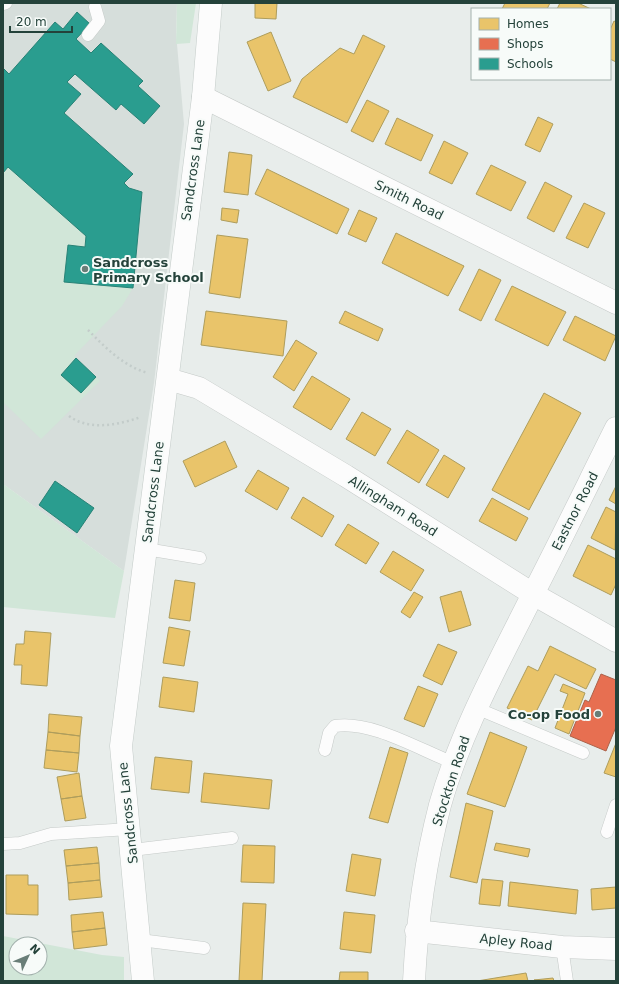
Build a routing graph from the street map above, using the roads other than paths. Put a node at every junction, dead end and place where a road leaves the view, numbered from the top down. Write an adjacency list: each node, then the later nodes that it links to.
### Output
1 (6, 3): 3 (lane)
2 (211, 3): 6 (street, Sandcross Lane)
3 (3, 4)
4 (94, 4): 5 (lane)
5 (88, 35)
6 (203, 98): 7 (street, Smith Road); 8 (street, Sandcross Lane)
7 (616, 303)
8 (168, 379): 10 (street, Sandcross Lane); 12 (street, Allingham Road)
9 (616, 428): 12 (street, Eastnor Road)
10 (146, 549): 11 (lane); 21 (street, Sandcross Lane)
11 (200, 558)
12 (533, 594): 13 (street, Allingham Road); 14 (street, Stockton Road)
13 (616, 641)
14 (476, 708): 16 (lane); 17 (street, Stockton Road)
15 (325, 750): 17 (lane)
16 (583, 753)
17 (454, 763): 23 (street, Stockton Road)
18 (616, 805): 19 (lane)
19 (607, 832)
20 (232, 838): 21 (lane)
21 (130, 839): 22 (lane); 24 (street, Sandcross Lane)
22 (3, 844)
23 (416, 931): 25 (street, Apley Road); 29 (street, Stockton Road)
24 (140, 940): 26 (lane); 28 (street, Sandcross Lane)
25 (562, 947): 27 (street, Apley Road); 30 (lane)
26 (204, 948)
27 (616, 949)
28 (143, 981)
29 (414, 981)
30 (566, 981)

